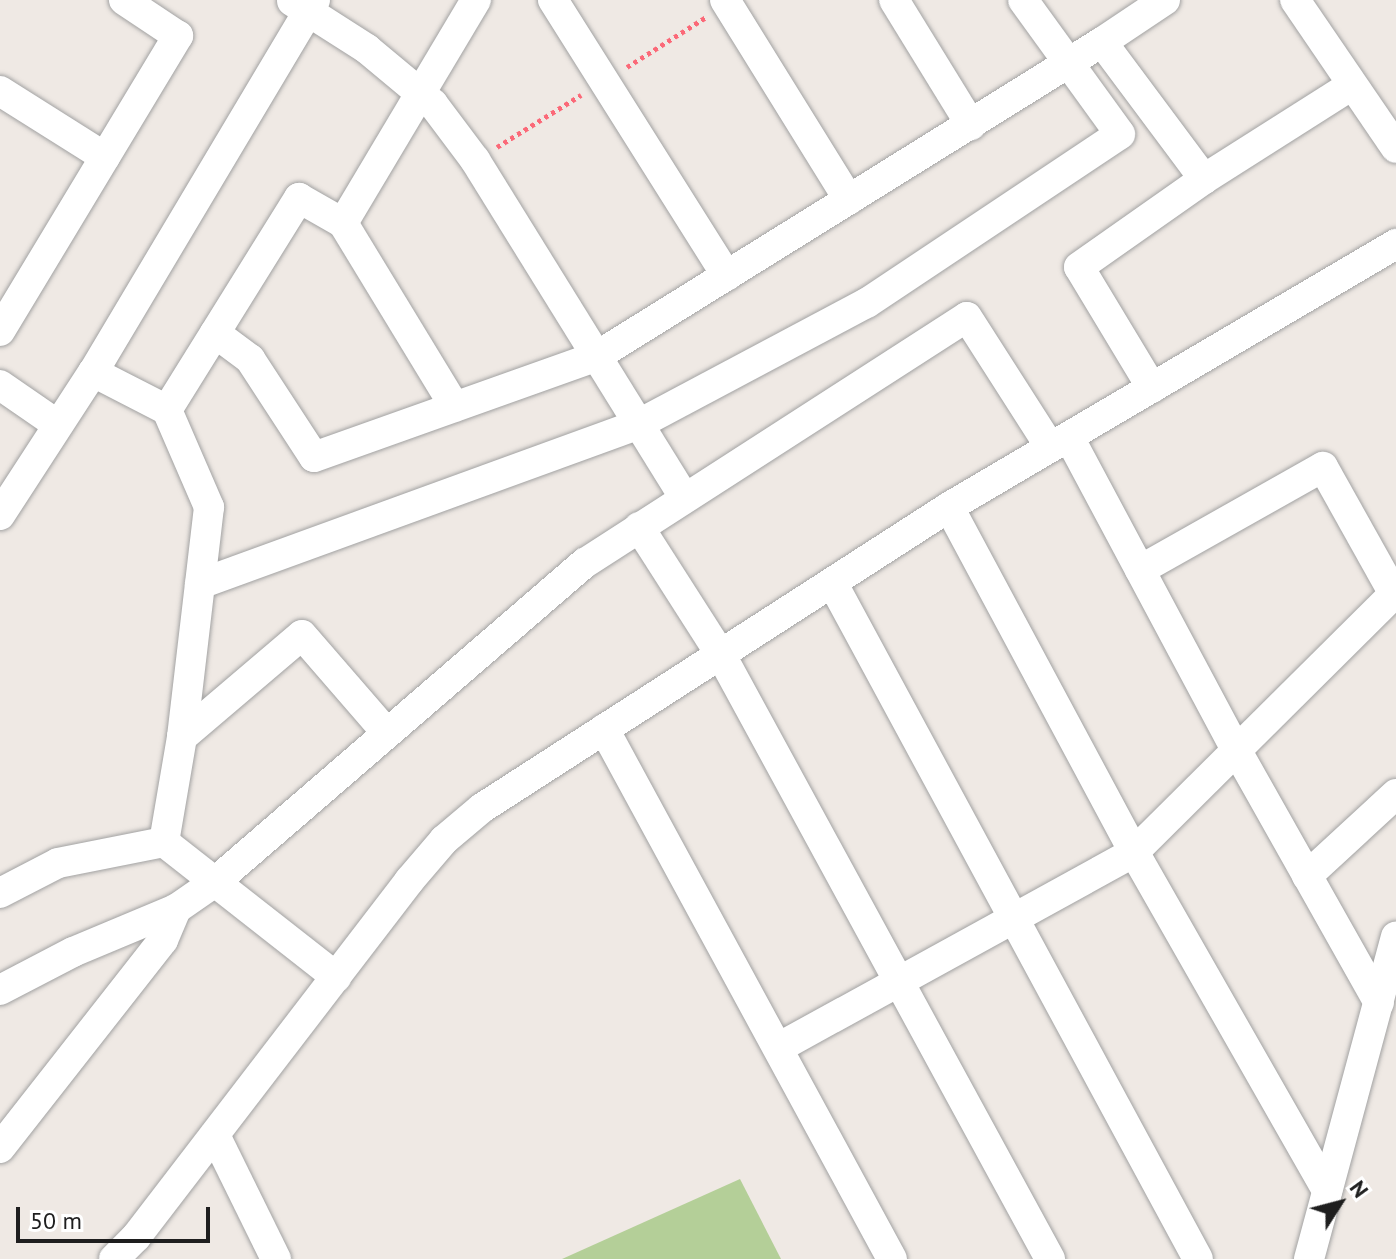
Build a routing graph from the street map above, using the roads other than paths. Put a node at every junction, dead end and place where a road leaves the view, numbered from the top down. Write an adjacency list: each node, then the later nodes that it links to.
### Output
1 (124, 0): 17 (street)
2 (476, 0): 14 (street)
3 (553, 0): 22 (street)
4 (725, 0): 19 (street)
5 (894, 0): 15 (street)
6 (1023, 0): 11 (street)
7 (1165, 0): 10 (street)
8 (1295, 0): 12 (street)
9 (305, 4): 14 (street); 26 (street)
10 (1102, 42): 11 (street); 18 (street)
11 (1070, 63): 15 (street); 31 (street)
12 (1352, 85): 16 (street); 18 (street)
13 (0, 91): 17 (street)
14 (419, 91): 20 (street); 25 (street)
15 (971, 125): 19 (street)
16 (1396, 148)
17 (105, 157): 23 (street)
18 (1204, 179): 28 (street)
19 (849, 200): 22 (street)
20 (343, 223): 24 (street); 29 (street)
21 (1396, 244): 28 (street)
22 (727, 276): 25 (street)
23 (0, 331)
24 (215, 333): 29 (street); 30 (street)
25 (597, 356): 29 (street); 31 (street)
26 (93, 372): 30 (street); 32 (street)
27 (0, 385): 32 (street)
28 (1152, 388): 33 (street)
29 (455, 407)
30 (167, 410): 39 (street)
31 (639, 424): 34 (street); 39 (street)
32 (58, 425): 36 (street)
33 (1060, 442): 34 (street); 35 (street); 38 (street)
34 (684, 497): 37 (street)
35 (949, 507): 40 (street); 49 (street)
36 (0, 515)
37 (639, 527): 42 (street); 44 (street)
38 (1140, 570): 41 (street); 46 (street)
39 (200, 584): 45 (street)
40 (833, 584): 42 (street); 54 (street)
41 (1395, 593): 46 (street)
42 (721, 655): 43 (street); 57 (street)
43 (604, 729): 56 (street); 60 (street)
44 (387, 733): 45 (street); 51 (street)
45 (182, 737): 48 (street)
46 (1237, 751): 49 (street); 50 (street)
47 (1396, 794): 50 (street)
48 (164, 842): 51 (street); 52 (street)
49 (1134, 852): 54 (street); 63 (street)
50 (1307, 876): 59 (street)
51 (215, 882): 53 (street); 56 (street)
52 (0, 893)
53 (176, 909): 58 (street); 62 (street)
54 (1017, 919): 57 (street); 68 (street)
55 (1396, 937): 59 (street)
56 (336, 977): 61 (street)
57 (900, 983): 60 (street); 67 (street)
58 (0, 990)
59 (1379, 1003): 63 (street)
60 (778, 1048): 66 (street)
61 (215, 1135): 64 (street); 65 (street)
62 (0, 1148)
63 (1327, 1191): 69 (street)
64 (114, 1259)
65 (276, 1259)
66 (892, 1259)
67 (1050, 1259)
68 (1198, 1259)
69 (1309, 1259)

